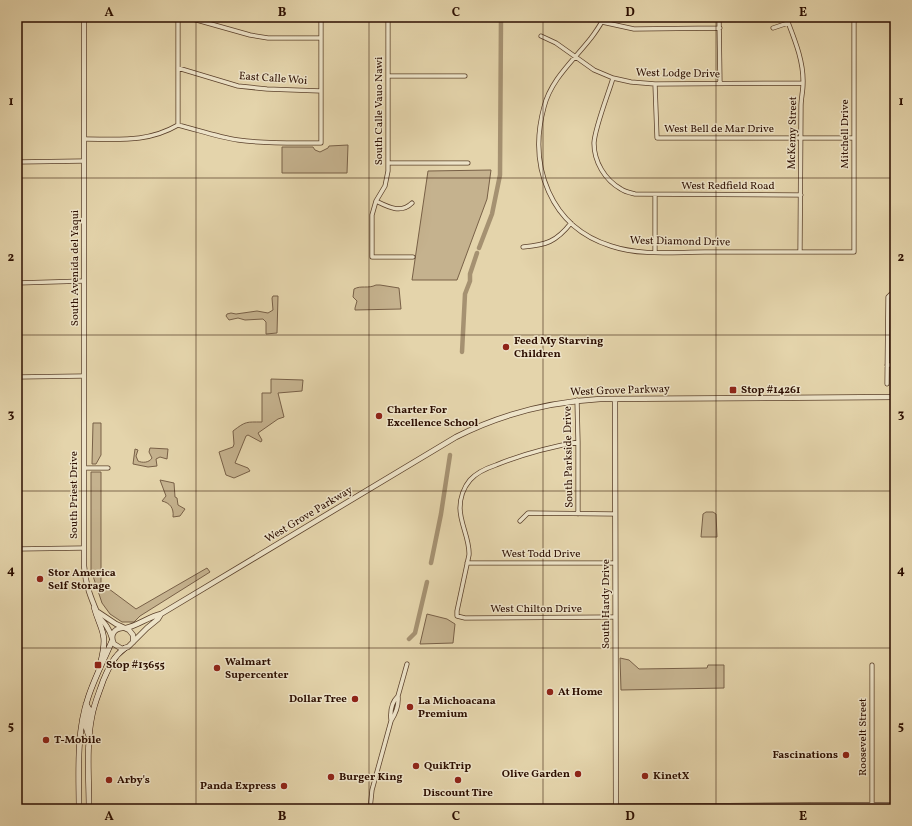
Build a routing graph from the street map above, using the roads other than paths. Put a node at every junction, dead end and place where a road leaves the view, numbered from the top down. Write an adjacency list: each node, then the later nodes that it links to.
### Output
1 (84, 17): 28 (street)
2 (178, 17): 17 (street)
3 (186, 17): 15 (street)
4 (321, 17): 15 (street)
5 (388, 17): 18 (street, South Calle Vauo Nawi)
6 (604, 17): 10 (street)
7 (719, 17): 12 (street)
8 (786, 17): 11 (street, McKemy Street)
9 (854, 17): 27 (street, Mitchell Drive)
10 (602, 22): 12 (street); 16 (street)
11 (788, 23): 13 (street); 21 (street, McKemy Street)
12 (720, 28): 23 (street)
13 (773, 28)
14 (541, 36): 16 (street, West Lodge Drive)
15 (321, 38): 24 (street)
16 (575, 57): 20 (street, West Lodge Drive); 37 (street)
17 (178, 68): 24 (street, East Calle Woi); 25 (street)
18 (388, 76): 19 (street); 31 (street, South Calle Vauo Nawi)
19 (465, 76)
20 (613, 78): 22 (street, West Lodge Drive); 33 (street, West Redfield Road)
21 (803, 83): 23 (street, West Lodge Drive); 26 (street, McKemy Street)
22 (655, 84): 23 (street, West Lodge Drive); 26 (street, West Bell de Mar Drive)
23 (720, 84)
24 (321, 91): 25 (street)
25 (178, 124): 28 (street)
26 (800, 138): 27 (street, West Bell de Mar Drive); 34 (street, McKemy Street)
27 (854, 138): 41 (street, Mitchell Drive)
28 (84, 139): 29 (street)
29 (84, 161): 30 (street); 43 (street, South Avenida del Yaqui)
30 (17, 162)
31 (388, 163): 32 (street); 35 (street, South Calle Vauo Nawi)
32 (468, 163)
33 (655, 195): 34 (street, West Redfield Road); 39 (street)
34 (801, 195): 40 (street, McKemy Street)
35 (376, 201): 36 (street); 42 (street, South Calle Vauo Nawi)
36 (412, 203)
37 (571, 223): 38 (street); 39 (street, West Diamond Drive)
38 (523, 247)
39 (655, 252): 40 (street, West Diamond Drive)
40 (800, 252): 41 (street, West Diamond Drive)
41 (854, 252)
42 (412, 257)
43 (84, 281): 44 (street); 48 (street, South Avenida del Yaqui)
44 (17, 283)
45 (895, 294): 46 (street)
46 (887, 365): 47 (street); 50 (street)
47 (895, 365)
48 (84, 376): 49 (street); 55 (street, South Priest Drive)
49 (17, 377)
50 (887, 384)
51 (895, 397): 52 (street, West Grove Parkway)
52 (615, 399): 53 (street, West Grove Parkway); 58 (street, South Hardy Drive)
53 (577, 400): 54 (street, South Parkside Drive); 66 (street, West Grove Parkway)
54 (578, 442): 57 (street, South Parkside Drive); 62 (street)
55 (84, 468): 56 (street); 60 (street, South Priest Drive)
56 (108, 468)
57 (578, 514): 58 (street); 59 (street)
58 (615, 514): 63 (street, South Hardy Drive)
59 (520, 521)
60 (84, 548): 61 (street); 64 (street, South Priest Drive)
61 (17, 549)
62 (467, 563): 63 (street, West Todd Drive); 67 (street, West Chilton Drive)
63 (615, 563): 67 (street, South Hardy Drive)
64 (94, 607): 65 (street, South Priest Drive); 74 (main road)
65 (98, 612): 68 (street, South Priest Drive); 69 (street, South Priest Drive)
66 (161, 614): 68 (street, West Grove Parkway); 70 (street, West Grove Parkway)
67 (615, 617): 80 (street, South Hardy Drive)
68 (124, 628): 69 (street); 70 (street)
69 (112, 640): 71 (street); 74 (main road)
70 (133, 642): 71 (street)
71 (125, 648): 76 (main road)
72 (407, 664): 79 (street)
73 (872, 665): 78 (street, Roosevelt Street)
74 (97, 675): 75 (main road)
75 (86, 704): 76 (main road); 81 (main road)
76 (89, 736): 82 (main road)
77 (895, 805): 78 (main road)
78 (872, 807): 80 (main road)
79 (370, 808): 80 (main road); 84 (main road)
80 (616, 808)
81 (79, 809)
82 (89, 809)
83 (249, 809): 84 (main road)
84 (263, 809)

